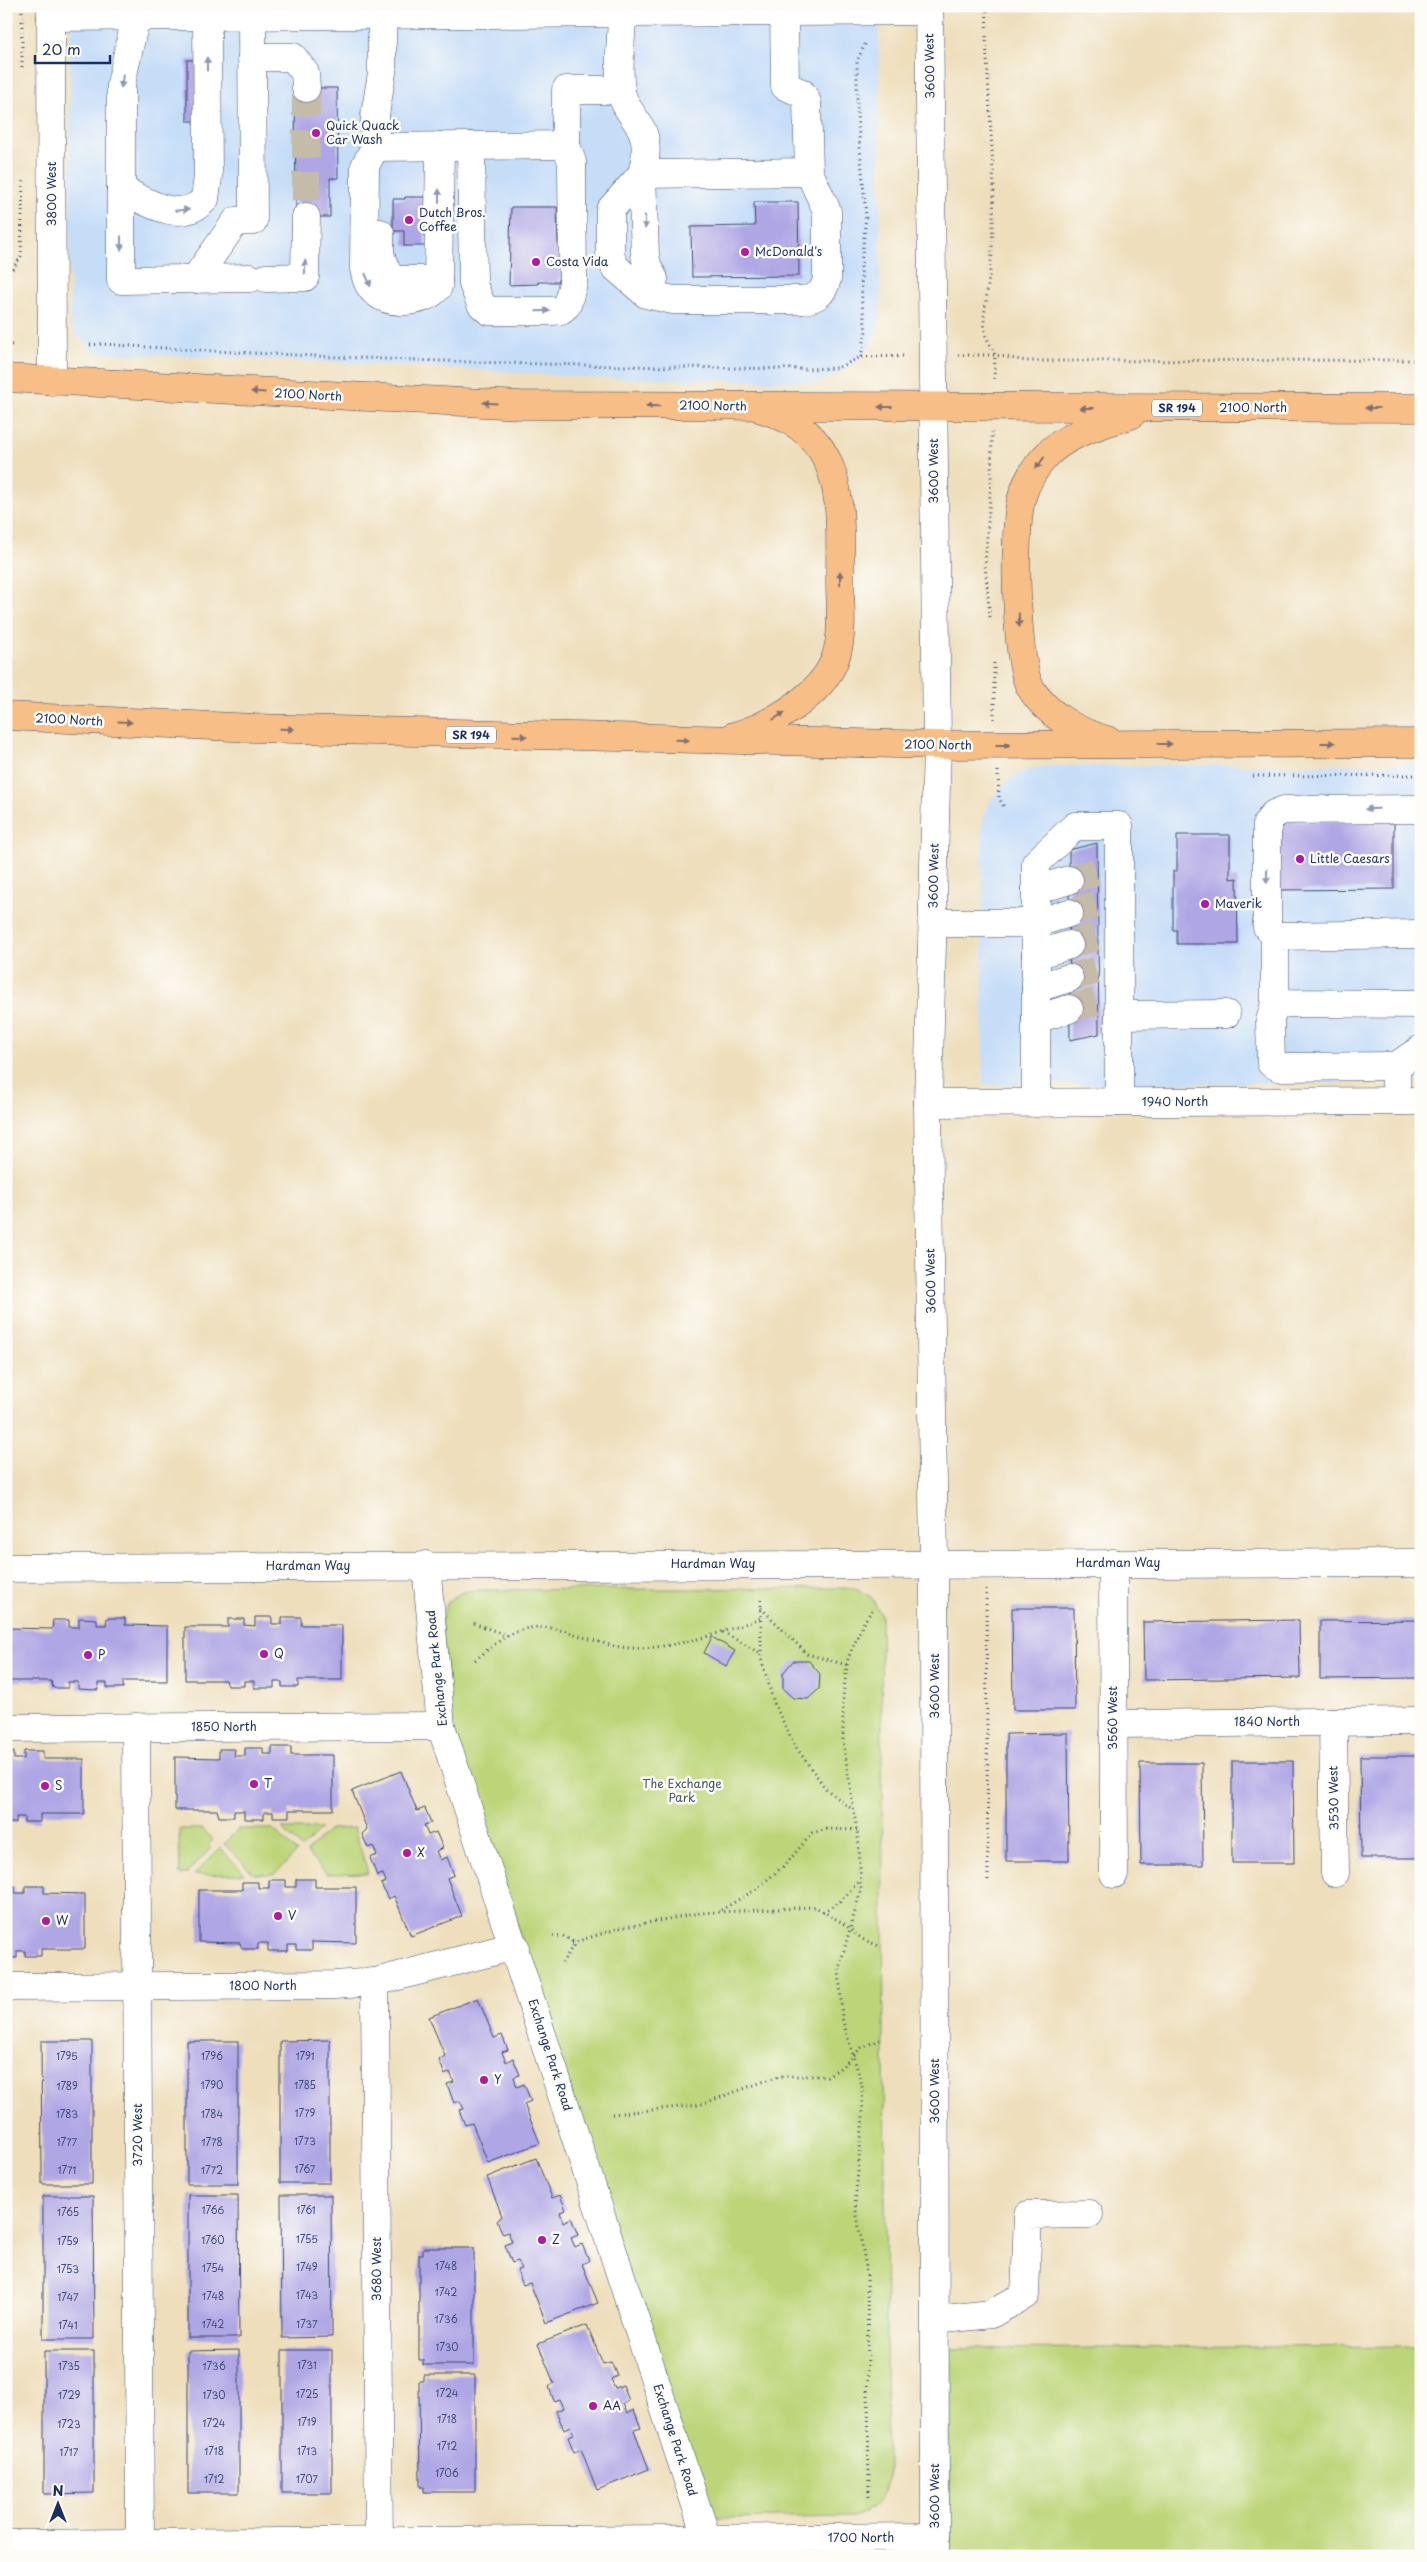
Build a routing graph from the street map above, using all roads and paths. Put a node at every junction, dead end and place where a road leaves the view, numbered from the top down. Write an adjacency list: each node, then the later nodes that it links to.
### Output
1 (22, 6): 15 (path)
2 (987, 6): 33 (path)
3 (929, 9): 7 (street); 37 (street, 3600 West)
4 (659, 10): 7 (street); 8 (street)
5 (51, 11): 11 (street); 35 (street, 3800 West)
6 (279, 11): 9 (street); 10 (street)
7 (784, 12): 22 (street)
8 (622, 13): 9 (street); 17 (street)
9 (382, 14): 21 (street)
10 (252, 15): 12 (street); 14 (street)
11 (136, 16): 12 (street); 25 (street, one-way to 25)
12 (207, 16): 25 (street, one-way to 12)
13 (866, 42): 32 (path)
14 (252, 57): 16 (street); 29 (street)
15 (22, 76)
16 (306, 88)
17 (621, 90): 18 (street); 23 (street)
18 (566, 145): 20 (street); 20 (street, one-way to 18)
19 (440, 146): 20 (street); 21 (street); 21 (street, one-way to 19)
20 (480, 146)
21 (375, 147)
22 (809, 172): 23 (street); 26 (street)
23 (642, 174): 26 (street, one-way to 26); 26 (street)
24 (23, 175): 28 (path)
25 (121, 190): 29 (street, one-way to 29)
26 (824, 205)
27 (306, 217): 29 (street, one-way to 27)
28 (6, 277)
29 (195, 279)
30 (6, 344): 31 (path)
31 (12, 345)
32 (90, 346)
33 (1421, 360)
34 (6, 378): 35 (highway, 2100 North / SR 194)
35 (52, 381): 36 (highway, 2100 North / SR 194, one-way to 35)
36 (753, 407): 37 (highway, 2100 North / SR 194, one-way to 36); 41 (highway, one-way to 36)
37 (934, 407): 38 (highway, 2100 North / SR 194, one-way to 37); 44 (street, 3600 West)
38 (1162, 408): 39 (highway, 2100 North / SR 194, one-way to 38); 43 (highway, one-way to 43)
39 (1421, 408)
40 (6, 716): 41 (highway, 2100 North / SR 194, one-way to 41)
41 (718, 741): 44 (highway, 2100 North / SR 194)
42 (1421, 742): 43 (highway, 2100 North / SR 194, one-way to 42)
43 (1122, 744): 44 (highway, 2100 North / SR 194, one-way to 43)
44 (937, 745): 53 (street, 3600 West)
45 (1421, 775): 46 (path)
46 (1253, 776)
47 (999, 798): 48 (path)
48 (1004, 807)
49 (1421, 809): 56 (street, one-way to 56)
50 (1069, 880): 51 (street)
51 (1036, 890): 54 (street); 62 (street)
52 (1069, 913): 54 (street)
53 (932, 923): 54 (street); 71 (street, 3600 West)
54 (1036, 923): 58 (street)
55 (1421, 934): 56 (street)
56 (1275, 936): 61 (street)
57 (1069, 945): 58 (street)
58 (1036, 955): 60 (street)
59 (1070, 978): 60 (street)
60 (1036, 988): 66 (street)
61 (1275, 1003): 63 (street); 68 (street)
62 (1112, 1004): 65 (street); 70 (street)
63 (1421, 1004)
64 (1070, 1010): 66 (street)
65 (1226, 1014)
66 (1036, 1019): 72 (street)
67 (1421, 1049): 68 (street)
68 (1396, 1066): 69 (street)
69 (1408, 1101): 70 (street, 1940 North)
70 (1119, 1102): 72 (street, 1940 North)
71 (928, 1103): 72 (street, 1940 North); 75 (street, 3600 West)
72 (1036, 1103)
73 (1113, 1563): 74 (street, Hardman Way); 76 (street, Hardman Way); 91 (street, 3560 West)
74 (1421, 1563)
75 (934, 1564): 76 (street, Hardman Way); 77 (street, Hardman Way); 116 (street, 3600 West)
76 (986, 1564): 100 (path)
77 (426, 1565): 78 (street, Hardman Way); 92 (street, Exchange Park Road)
78 (6, 1568)
79 (761, 1600): 80 (path)
80 (761, 1607): 82 (path); 88 (path)
81 (873, 1609): 88 (path)
82 (761, 1618): 84 (path); 86 (path)
83 (474, 1623): 85 (path)
84 (723, 1632): 85 (path); 86 (path)
85 (508, 1636): 87 (path)
86 (761, 1654): 95 (path)
87 (475, 1660)
88 (847, 1665): 95 (path)
89 (1421, 1721): 90 (street, 1840 North)
90 (1333, 1722): 91 (street, 1840 North); 97 (street, 3530 West)
91 (1114, 1724): 98 (street, 3560 West)
92 (441, 1726): 93 (street, 1850 North); 106 (street, Exchange Park Road)
93 (136, 1727): 94 (street, 1850 North); 111 (street, 3720 West)
94 (6, 1728)
95 (854, 1810): 96 (path)
96 (857, 1830): 99 (path); 101 (path)
97 (1335, 1873)
98 (1114, 1874)
99 (860, 1879): 102 (path); 103 (path)
100 (988, 1883)
101 (718, 1911): 102 (path); 105 (path)
102 (823, 1912): 103 (path)
103 (850, 1929): 107 (path); 113 (path)
104 (553, 1936): 105 (path)
105 (572, 1943): 108 (path)
106 (515, 1946): 109 (street, 1800 North); 118 (street, Exchange Park Road)
107 (879, 1946)
108 (562, 1962)
109 (374, 1982): 111 (street, 1800 North); 122 (street, 3680 West)
110 (6, 1987): 111 (street, 1800 North)
111 (137, 1987): 119 (street, 3720 West)
112 (880, 2040): 113 (path)
113 (853, 2056): 114 (path); 117 (path)
114 (612, 2114)
115 (1089, 2214): 116 (street)
116 (936, 2320): 121 (street, 3600 West)
117 (869, 2496)
118 (707, 2539): 121 (street, 1700 North); 122 (street, 1700 North)
119 (140, 2543): 120 (street, 1700 North); 122 (street, 1700 North)
120 (6, 2544)
121 (935, 2547)
122 (379, 2548)

